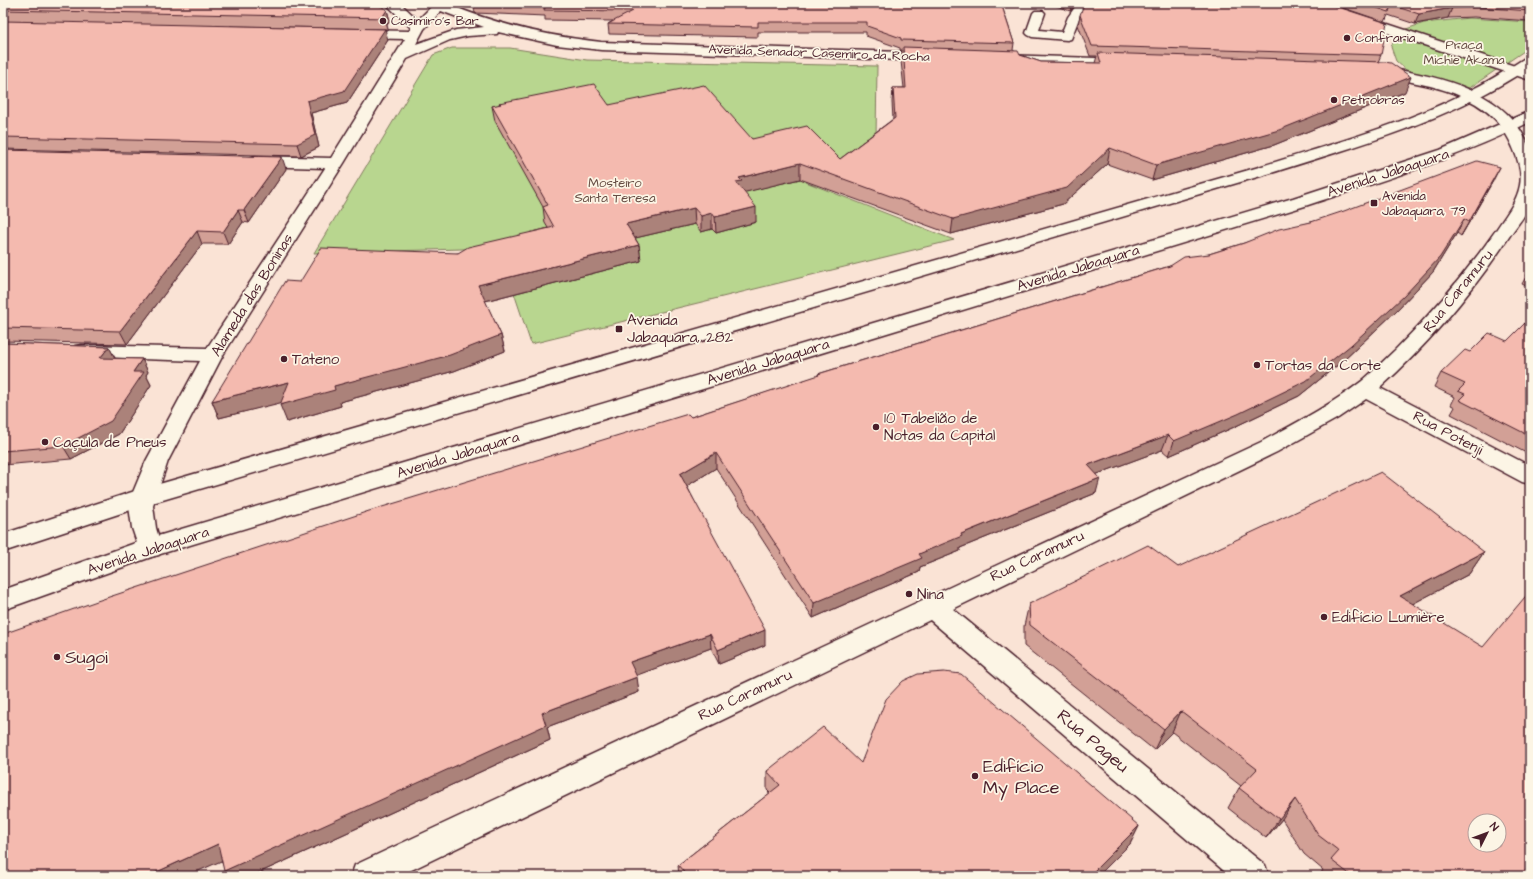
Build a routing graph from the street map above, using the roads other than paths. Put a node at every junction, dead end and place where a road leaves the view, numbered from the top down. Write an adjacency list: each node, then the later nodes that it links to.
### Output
1 (392, 3): 6 (street)
2 (1086, 3): 5 (lane)
3 (1311, 3): 15 (street)
4 (438, 4): 6 (street, Alameda das Boninas); 7 (street, Avenida Senador Casemiro da Rocha)
5 (1039, 13)
6 (416, 31): 8 (street); 9 (street, Alameda das Boninas)
7 (511, 32): 9 (street); 10 (street, Avenida Senador Casemiro da Rocha)
8 (340, 33)
9 (402, 56): 19 (street, Alameda das Boninas)
10 (947, 57)
11 (994, 59): 13 (street)
12 (1530, 61): 15 (street)
13 (1136, 63)
14 (1364, 70): 16 (street)
15 (1523, 74): 16 (street)
16 (1471, 96): 17 (street, Rua Caramuru); 25 (street)
17 (1520, 121): 20 (street, Rua Caramuru); 27 (street, Avenida Jabaquara)
18 (241, 160): 19 (street)
19 (336, 163): 22 (street, Alameda das Boninas)
20 (1523, 214): 23 (street, Rua Caramuru)
21 (65, 350): 22 (street)
22 (214, 355): 25 (street, Alameda das Boninas)
23 (1365, 389): 24 (street, Rua Potenji); 29 (street, Rua Caramuru)
24 (1530, 476)
25 (143, 497): 26 (street); 27 (street, Alameda das Boninas)
26 (3, 543)
27 (150, 548): 28 (street, Avenida Jabaquara)
28 (3, 600)
29 (932, 606): 30 (street, Rua Caramuru); 31 (street, Rua Pageu)
30 (366, 876)
31 (1254, 876)

